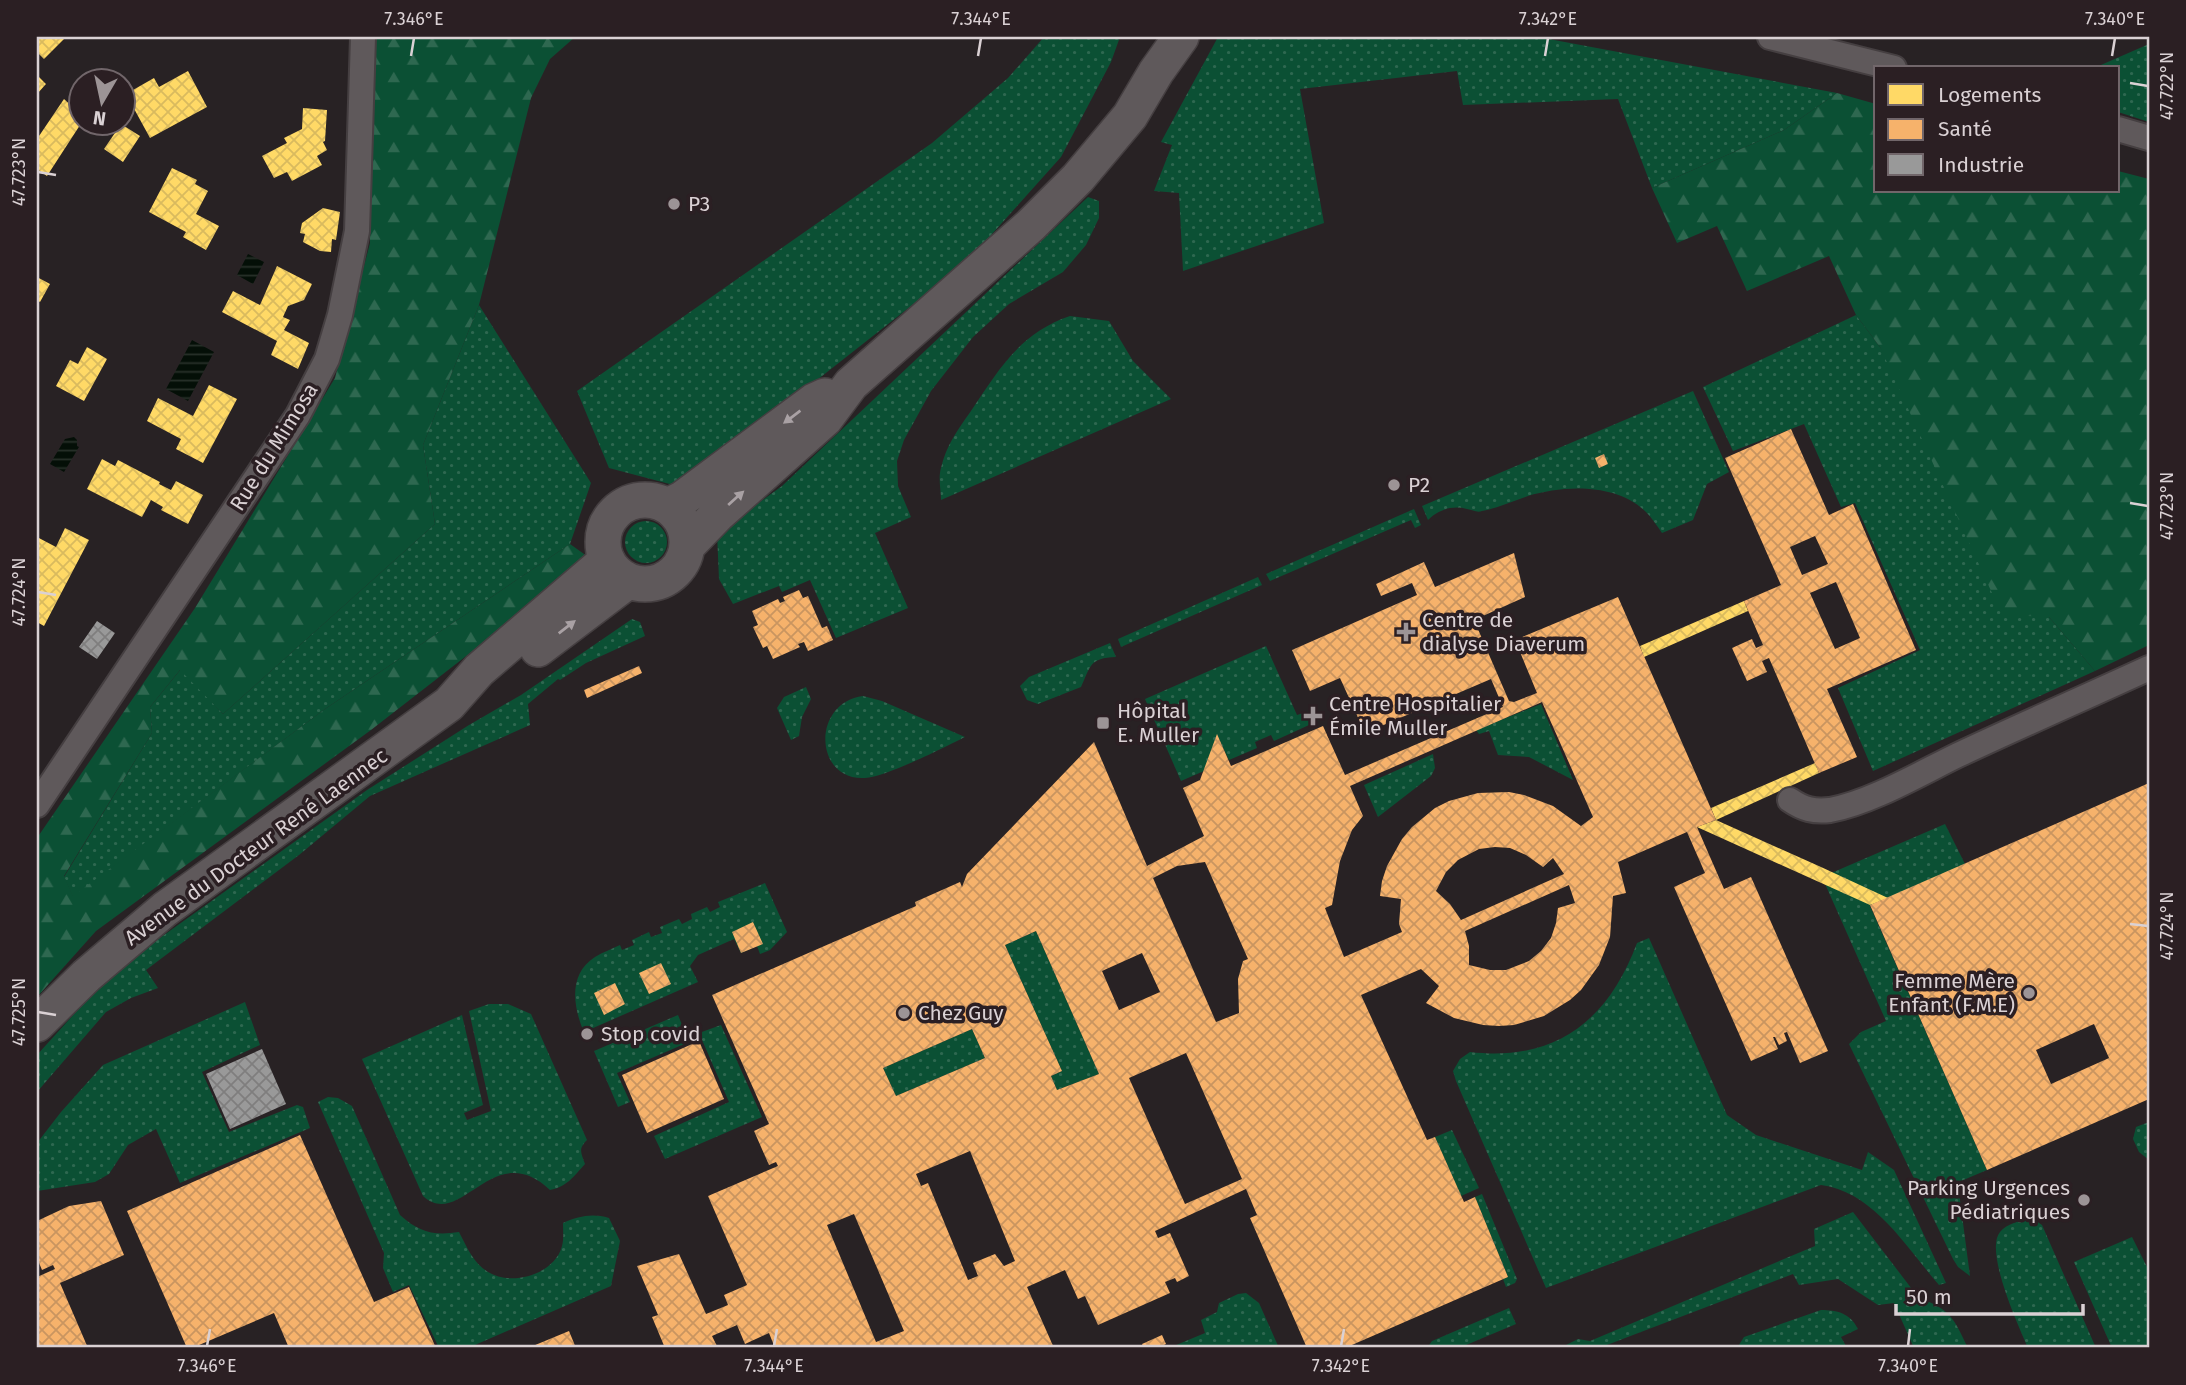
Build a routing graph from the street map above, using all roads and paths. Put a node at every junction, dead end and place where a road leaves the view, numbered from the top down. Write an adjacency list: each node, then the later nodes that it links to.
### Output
1 (363, 37): 15 (street, Rue du Mimosa)
2 (1162, 37): 6 (main road)
3 (1181, 37): 6 (main road)
4 (1770, 37): 5 (street)
5 (1886, 66)
6 (1156, 72): 9 (main road)
7 (2120, 130): 8 (street)
8 (2149, 138)
9 (851, 384): 10 (main road, one-way to 10); 11 (main road, one-way to 9)
10 (668, 506): 11 (main road); 12 (main road)
11 (687, 546): 12 (main road)
12 (617, 570): 16 (main road, Avenue du Docteur René Laennec)
13 (2149, 668): 14 (street)
14 (1790, 800)
15 (37, 805)
16 (37, 1024)

